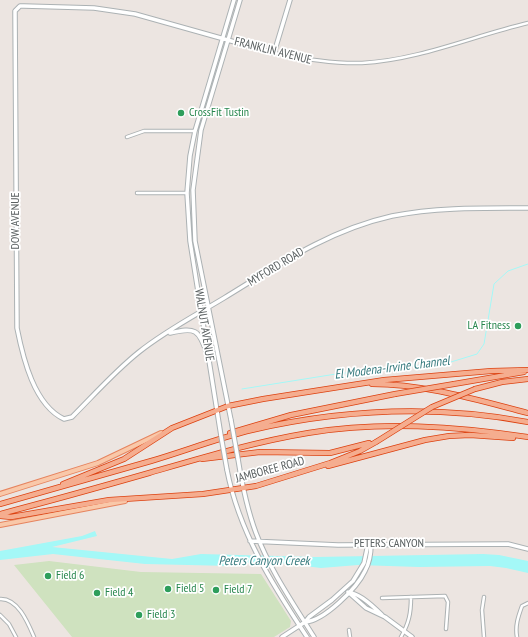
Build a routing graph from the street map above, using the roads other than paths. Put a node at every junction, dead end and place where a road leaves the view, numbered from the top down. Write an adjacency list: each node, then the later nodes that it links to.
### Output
1 (234, 0): 6 (street, WALNUT AVENUE)
2 (240, 0): 7 (street, WALNUT AVENUE)
3 (290, 0): 8 (street)
4 (17, 8): 6 (street, FRANKLIN AVENUE); 24 (street, DOW AVENUE)
5 (528, 22): 8 (street, FRANKLIN AVENUE)
6 (222, 38): 7 (street, FRANKLIN AVENUE); 9 (street, WALNUT AVENUE)
7 (228, 40): 8 (street, FRANKLIN AVENUE); 14 (street, WALNUT AVENUE)
8 (274, 53)
9 (195, 131): 10 (street); 12 (street, WALNUT AVENUE)
10 (127, 137)
11 (137, 193): 12 (street)
12 (187, 193): 15 (street, WALNUT AVENUE)
13 (528, 208): 14 (street, MYFORD ROAD)
14 (208, 308): 15 (street, MYFORD ROAD); 21 (street, WALNUT AVENUE)
15 (202, 311): 16 (street, MYFORD ROAD); 17 (street, WALNUT AVENUE)
16 (167, 334): 17 (street); 24 (street, MYFORD ROAD)
17 (211, 367): 22 (street, WALNUT AVENUE)
18 (528, 371): 20 (highway); 29 (highway, bridge)
19 (528, 379): 28 (highway, JAMBOREE ROAD, bridge)
20 (356, 384): 21 (highway); 23 (highway)
21 (228, 406): 22 (highway); 33 (street, WALNUT AVENUE, bridge)
22 (217, 409): 26 (highway); 34 (street, WALNUT AVENUE, bridge)
23 (528, 413)
24 (64, 419)
25 (528, 422): 29 (highway)
26 (172, 428): 32 (highway); 35 (main road)
27 (528, 438): 30 (highway); 31 (highway)
28 (376, 442): 30 (highway); 31 (highway, JAMBOREE ROAD)
29 (191, 448): 32 (highway)
30 (196, 459): 38 (highway)
31 (300, 474): 33 (highway, JAMBOREE ROAD)
32 (56, 487): 37 (highway)
33 (243, 488): 34 (highway, JAMBOREE ROAD); 41 (street, WALNUT AVENUE)
34 (230, 490): 36 (highway, JAMBOREE ROAD); 40 (street, WALNUT AVENUE)
35 (0, 494)
36 (137, 499): 38 (highway); 39 (main road, JAMBOREE ROAD)
37 (0, 504)
38 (0, 515)
39 (0, 526)
40 (250, 541): 41 (street, PETERS CANYON); 57 (street, WALNUT AVENUE)
41 (260, 542): 42 (street, PETERS CANYON); 56 (street, WALNUT AVENUE)
42 (370, 544): 43 (street, PETERS CANYON); 44 (street)
43 (528, 549)
44 (369, 552): 45 (street); 46 (street)
45 (345, 589): 46 (street); 56 (street)
46 (349, 593): 52 (street); 53 (street); 56 (street)
47 (411, 597): 49 (street); 58 (street); 60 (street)
48 (484, 597): 69 (street)
49 (382, 598)
50 (0, 599): 62 (street)
51 (528, 603): 70 (street)
52 (370, 604): 53 (street); 55 (street)
53 (368, 609): 55 (street)
54 (0, 615): 61 (street)
55 (385, 617): 60 (street)
56 (305, 622): 57 (street); 65 (street, WALNUT AVENUE)
57 (300, 626): 63 (street); 64 (street, WALNUT AVENUE)
58 (446, 629)
59 (349, 630): 66 (street)
60 (404, 631): 67 (street); 68 (street)
61 (16, 637)
62 (34, 637)
63 (282, 637)
64 (307, 637)
65 (314, 637)
66 (350, 637)
67 (401, 637)
68 (412, 637)
69 (484, 637)
70 (517, 637)

